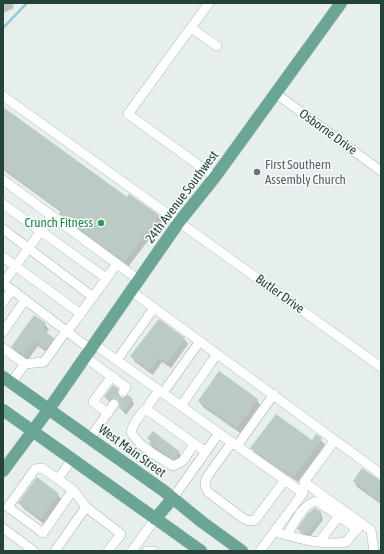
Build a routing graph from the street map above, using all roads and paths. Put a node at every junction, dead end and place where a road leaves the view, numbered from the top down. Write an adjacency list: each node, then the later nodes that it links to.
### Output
1 (209, 3): 3 (street)
2 (341, 3): 5 (main road, 24th Avenue Southwest)
3 (191, 28): 4 (street); 8 (street)
4 (217, 46)
5 (275, 93): 7 (street, Osborne Drive); 8 (main road, 24th Avenue Southwest)
6 (3, 96): 12 (street, Butler Drive)
7 (381, 170)
8 (215, 177): 12 (main road, 24th Avenue Southwest)
9 (3, 180): 11 (street)
10 (3, 204): 14 (street)
11 (52, 216): 14 (street); 17 (street)
12 (179, 222): 20 (main road, 24th Avenue Southwest); 37 (street, Butler Drive)
13 (3, 229): 15 (street)
14 (40, 231): 15 (street); 19 (street)
15 (28, 248): 18 (street); 24 (street)
16 (3, 257): 18 (street)
17 (117, 264): 19 (street); 20 (street)
18 (15, 266): 21 (street); 28 (street)
19 (106, 278): 24 (street)
20 (139, 280): 23 (main road, 24th Avenue Southwest)
21 (3, 283): 22 (street)
22 (12, 290): 25 (street); 26 (street)
23 (131, 291): 27 (street); 33 (main road, 24th Avenue Southwest)
24 (93, 296): 28 (street)
25 (25, 300): 29 (street); 30 (street)
26 (3, 302)
27 (154, 308): 31 (street); 35 (street)
28 (81, 314): 30 (street)
29 (3, 332)
30 (67, 332): 33 (street); 36 (street)
31 (200, 341): 34 (street); 41 (street)
32 (3, 348): 36 (street)
33 (90, 350): 35 (street); 38 (street); 45 (main road, 24th Avenue Southwest)
34 (217, 354): 42 (street); 44 (street)
35 (117, 360): 41 (street)
36 (25, 364): 39 (street)
37 (381, 367)
38 (112, 376): 40 (street); 48 (street)
39 (7, 380): 45 (main road, West Main Street)
40 (123, 392)
41 (161, 392): 44 (street); 46 (street)
42 (274, 394): 52 (street); 54 (street)
43 (114, 404): 48 (street)
44 (181, 406): 50 (street)
45 (49, 409): 49 (main road, 24th Avenue Southwest); 51 (main road, West Main Street)
46 (146, 409): 53 (street); 53 (street)
47 (3, 410): 49 (main road)
48 (108, 413): 51 (street)
49 (32, 431): 56 (main road); 57 (main road, 24th Avenue Southwest)
50 (219, 434): 54 (street); 55 (street)
51 (90, 438): 64 (main road, West Main Street)
52 (335, 440): 58 (street); 61 (street)
53 (194, 444): 55 (street)
54 (235, 444): 60 (street); 60 (street)
55 (206, 452): 64 (street)
56 (72, 459): 59 (street); 67 (main road)
57 (3, 471)
58 (381, 474)
59 (58, 479): 62 (street); 62 (street)
60 (285, 480): 63 (street)
61 (304, 482): 63 (street); 68 (street)
62 (73, 490): 65 (street)
63 (303, 493): 70 (street)
64 (173, 498): 67 (main road); 80 (main road, West Main Street)
65 (86, 508): 74 (street); 75 (street)
66 (339, 516): 68 (street); 71 (street); 72 (street)
67 (155, 519): 76 (street); 79 (main road)
68 (359, 526): 72 (street); 82 (street)
69 (3, 528): 73 (street)
70 (275, 532): 71 (street); 81 (street)
71 (287, 535): 72 (street)
72 (319, 542)
73 (34, 551)
74 (55, 551)
75 (108, 551)
76 (132, 551)
77 (147, 551): 78 (street)
78 (153, 551)
79 (201, 551)
80 (242, 551)
81 (260, 551)
82 (374, 551)

